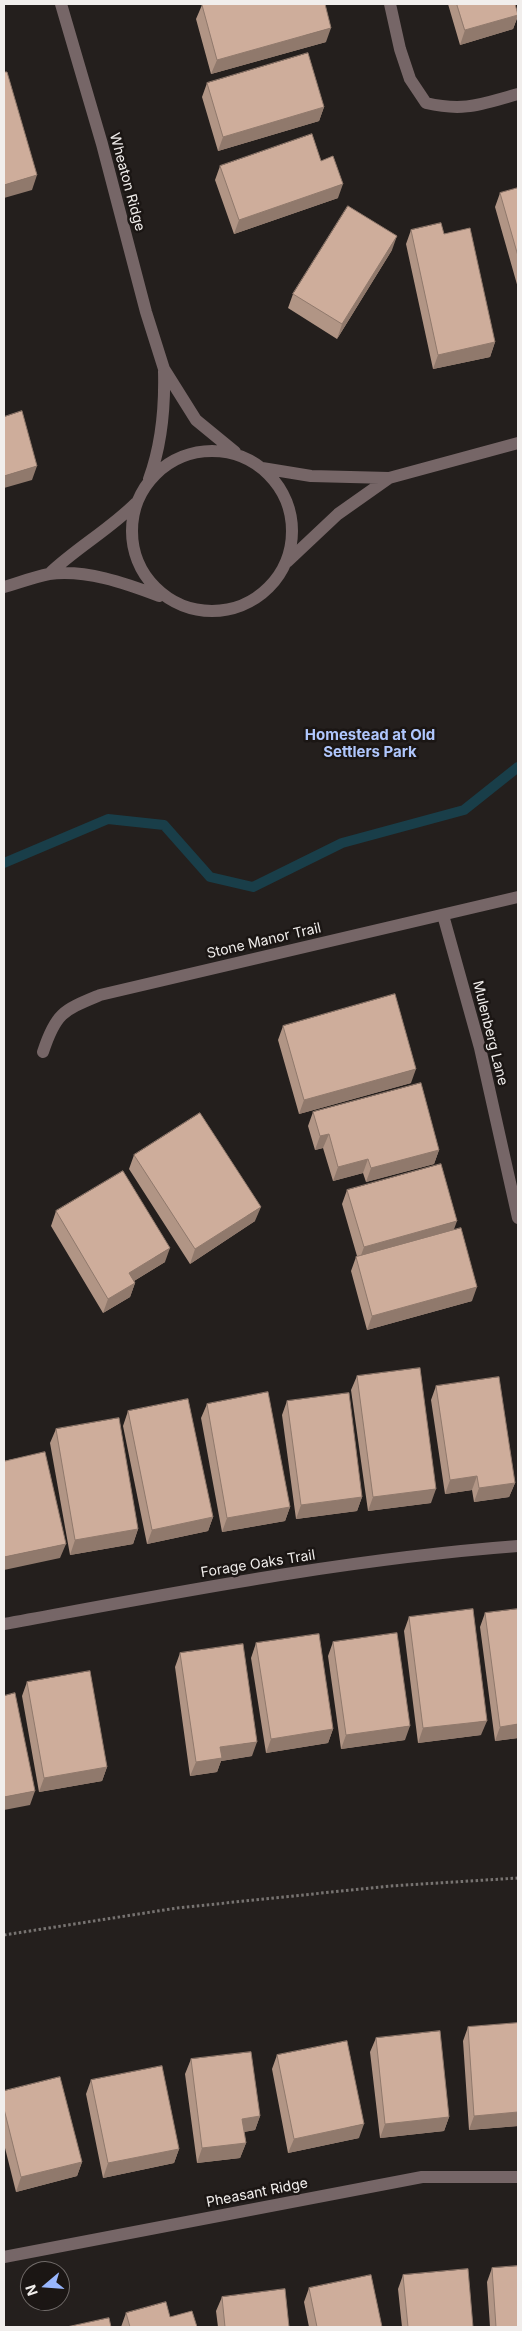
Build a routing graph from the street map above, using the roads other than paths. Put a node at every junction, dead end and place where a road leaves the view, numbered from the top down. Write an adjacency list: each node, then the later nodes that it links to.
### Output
1 (61, 4): 4 (street, Wheaton Ridge)
2 (390, 4): 3 (street)
3 (518, 94)
4 (164, 369): 6 (street, Wheaton Ridge); 9 (street, Wheaton Ridge)
5 (518, 443): 8 (street)
6 (239, 455): 7 (street); 9 (street)
7 (262, 468): 8 (street); 11 (street)
8 (389, 478): 11 (street)
9 (147, 483): 10 (street)
10 (136, 503): 12 (street); 14 (street)
11 (287, 562): 14 (street)
12 (49, 574): 13 (street); 14 (street)
13 (4, 587)
14 (172, 602)
15 (518, 897): 16 (street, Stone Manor Trail)
16 (443, 915): 17 (street, Stone Manor Trail); 18 (street, Mulenberg Lane)
17 (43, 1052)
18 (518, 1218)
19 (518, 1546): 20 (street, Forage Oaks Trail)
20 (4, 1624)
21 (518, 2177): 22 (street, Pheasant Ridge)
22 (4, 2257)

